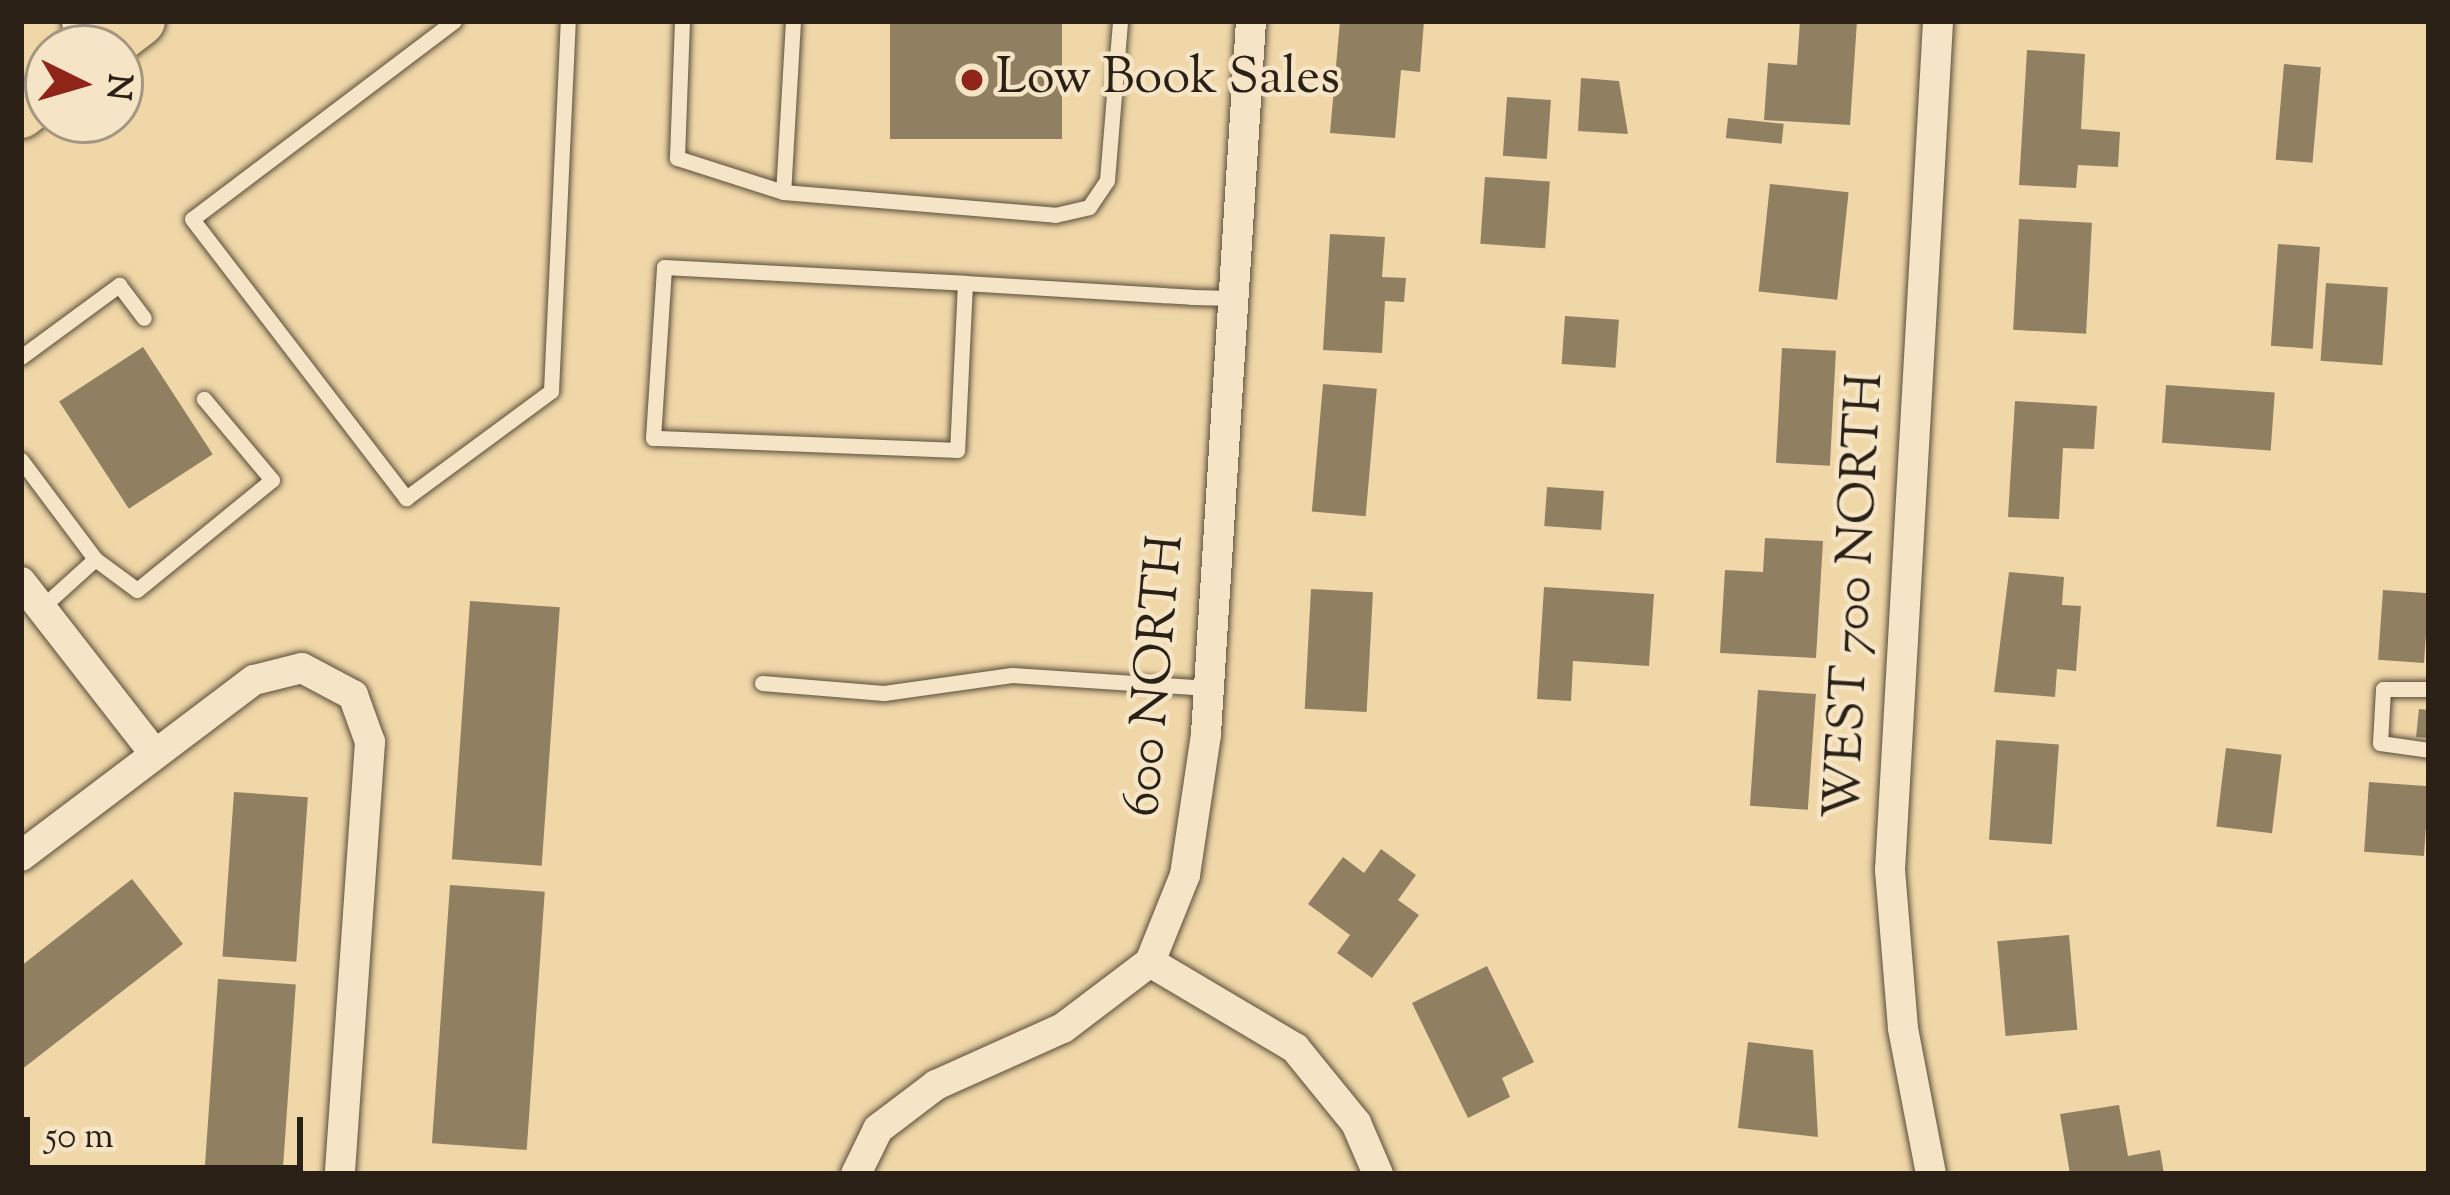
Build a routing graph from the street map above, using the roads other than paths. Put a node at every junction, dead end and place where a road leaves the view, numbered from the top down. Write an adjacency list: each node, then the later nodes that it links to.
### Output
1 (454, 21): 2 (lane)
2 (568, 21)
3 (682, 21): 8 (lane)
4 (793, 21): 8 (lane)
5 (1120, 21): 8 (lane)
6 (1251, 21): 10 (street, 600 NORTH)
7 (1938, 21): 28 (street, WEST 700 NORTH)
8 (784, 193)
9 (965, 283): 9 (lane); 10 (lane)
10 (1234, 298): 19 (street, 600 NORTH)
11 (144, 318): 12 (lane)
12 (21, 357)
13 (204, 399): 15 (lane)
14 (21, 460): 15 (lane)
15 (95, 559): 17 (lane)
16 (21, 582): 17 (street)
17 (41, 608): 22 (street)
18 (762, 683): 19 (lane)
19 (1209, 688): 24 (street, 600 NORTH)
20 (2429, 689): 21 (lane)
21 (2429, 750)
22 (155, 754): 23 (street); 25 (street)
23 (21, 856)
24 (1150, 962): 26 (street); 27 (street)
25 (340, 1174)
26 (856, 1174)
27 (1378, 1174)
28 (1931, 1174)

